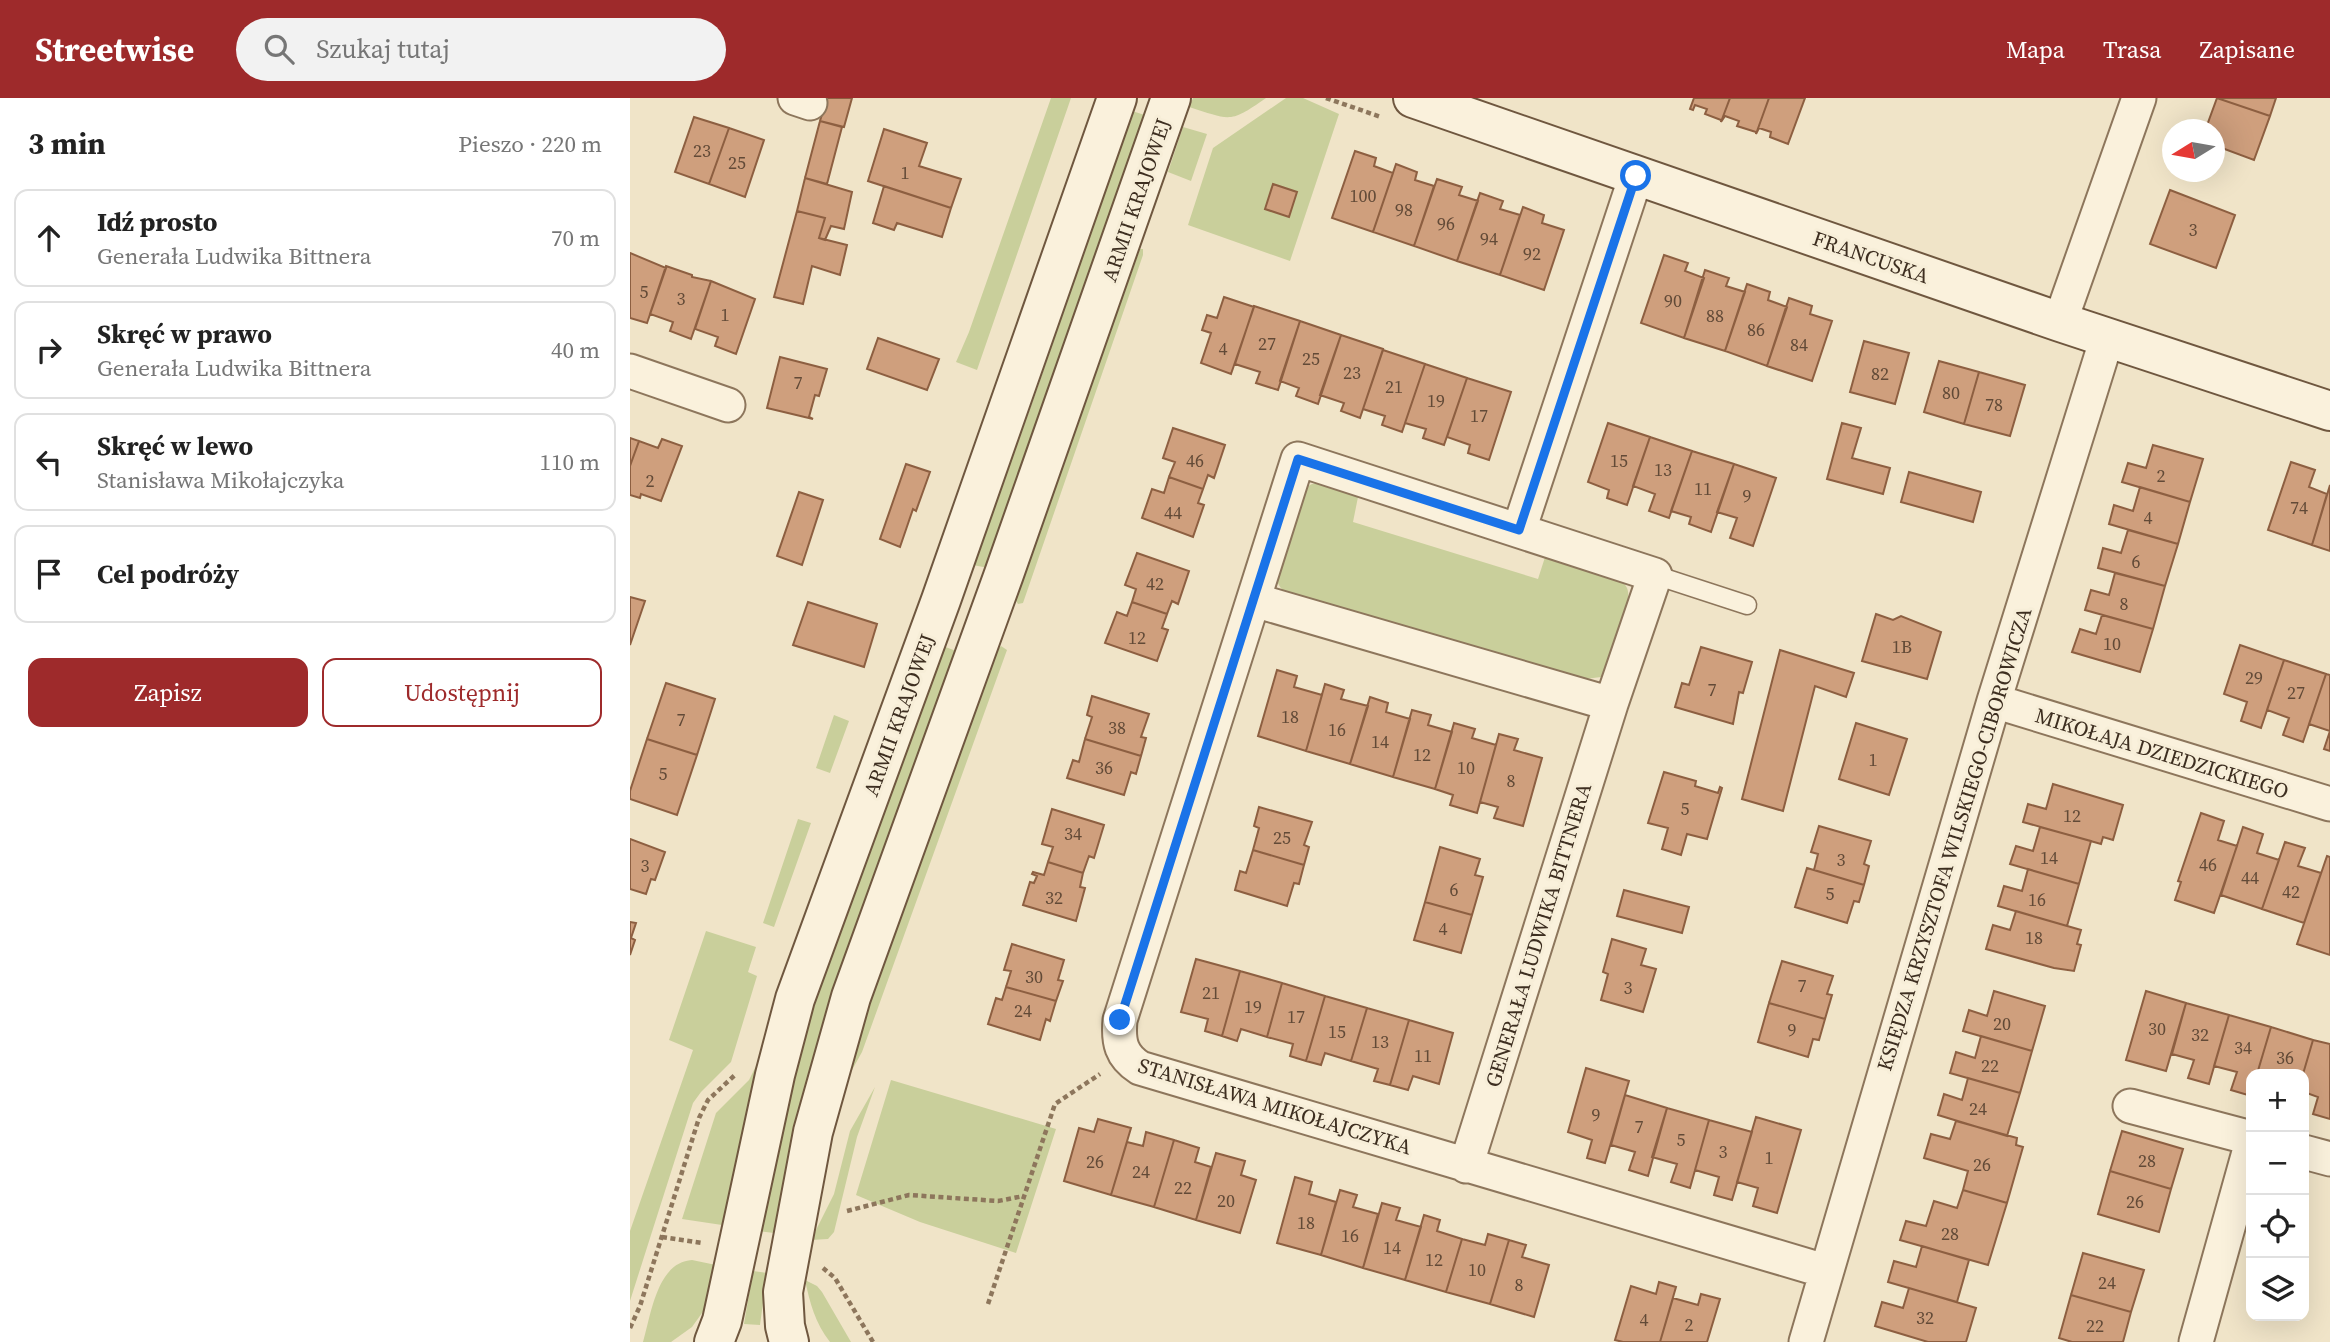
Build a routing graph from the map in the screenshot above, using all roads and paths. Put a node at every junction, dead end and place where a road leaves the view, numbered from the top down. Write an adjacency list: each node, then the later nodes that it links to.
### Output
1 (1117, 98): 14 (street, ARMII KRAJOWEJ)
2 (1171, 98): 17 (street, ARMII KRAJOWEJ)
3 (1413, 98): 5 (street, FRANCUSKA)
4 (2139, 98): 7 (street)
5 (1478, 108): 6 (street, FRANCUSKA)
6 (1636, 176): 7 (street, FRANCUSKA); 12 (street)
7 (2060, 322): 8 (street, FRANCUSKA)
8 (2108, 338): 11 (street, FRANCUSKA); 18 (street, KSIĘDZA KRZYSZTOFA WILSKIEGO-CIBOROWICZA)
9 (630, 371): 10 (street)
10 (728, 404)
11 (2330, 411)
12 (1519, 530): 13 (street); 15 (street, STANISŁAWA MIKOŁAJCZYKA)
13 (1655, 575): 16 (lane); 19 (street, GENERAŁA LUDWIKA BITTNERA)
14 (941, 600): 17 (street); 35 (street, ARMII KRAJOWEJ)
15 (1254, 600): 19 (street); 21 (street, STANISŁAWA MIKOŁAJCZYKA)
16 (1747, 605)
17 (988, 617): 36 (street, ARMII KRAJOWEJ)
18 (1994, 701): 20 (street, MIKOŁAJA DZIEDZICKIEGO); 33 (street, KSIĘDZA KRZYSZTOFA WILSKIEGO-CIBOROWICZA)
19 (1611, 704): 27 (street, GENERAŁA LUDWIKA BITTNERA)
20 (2330, 804)
21 (1126, 1056): 27 (street, STANISŁAWA MIKOŁAJCZYKA); 28 (path)
22 (2130, 1105): 23 (street)
23 (2246, 1137)
24 (2309, 1153): 25 (street)
25 (2330, 1159)
26 (2246, 1163): 39 (street)
27 (1466, 1166): 33 (street, STANISŁAWA MIKOŁAJCZYKA)
28 (1025, 1196): 29 (path); 34 (path)
29 (847, 1211)
30 (662, 1237): 31 (path)
31 (709, 1244)
32 (816, 1263): 37 (path)
33 (1825, 1271): 38 (street, KSIĘDZA KRZYSZTOFA WILSKIEGO-CIBOROWICZA)
34 (988, 1304)
35 (714, 1342)
36 (789, 1342)
37 (873, 1342)
38 (1806, 1342)
39 (2196, 1342)

